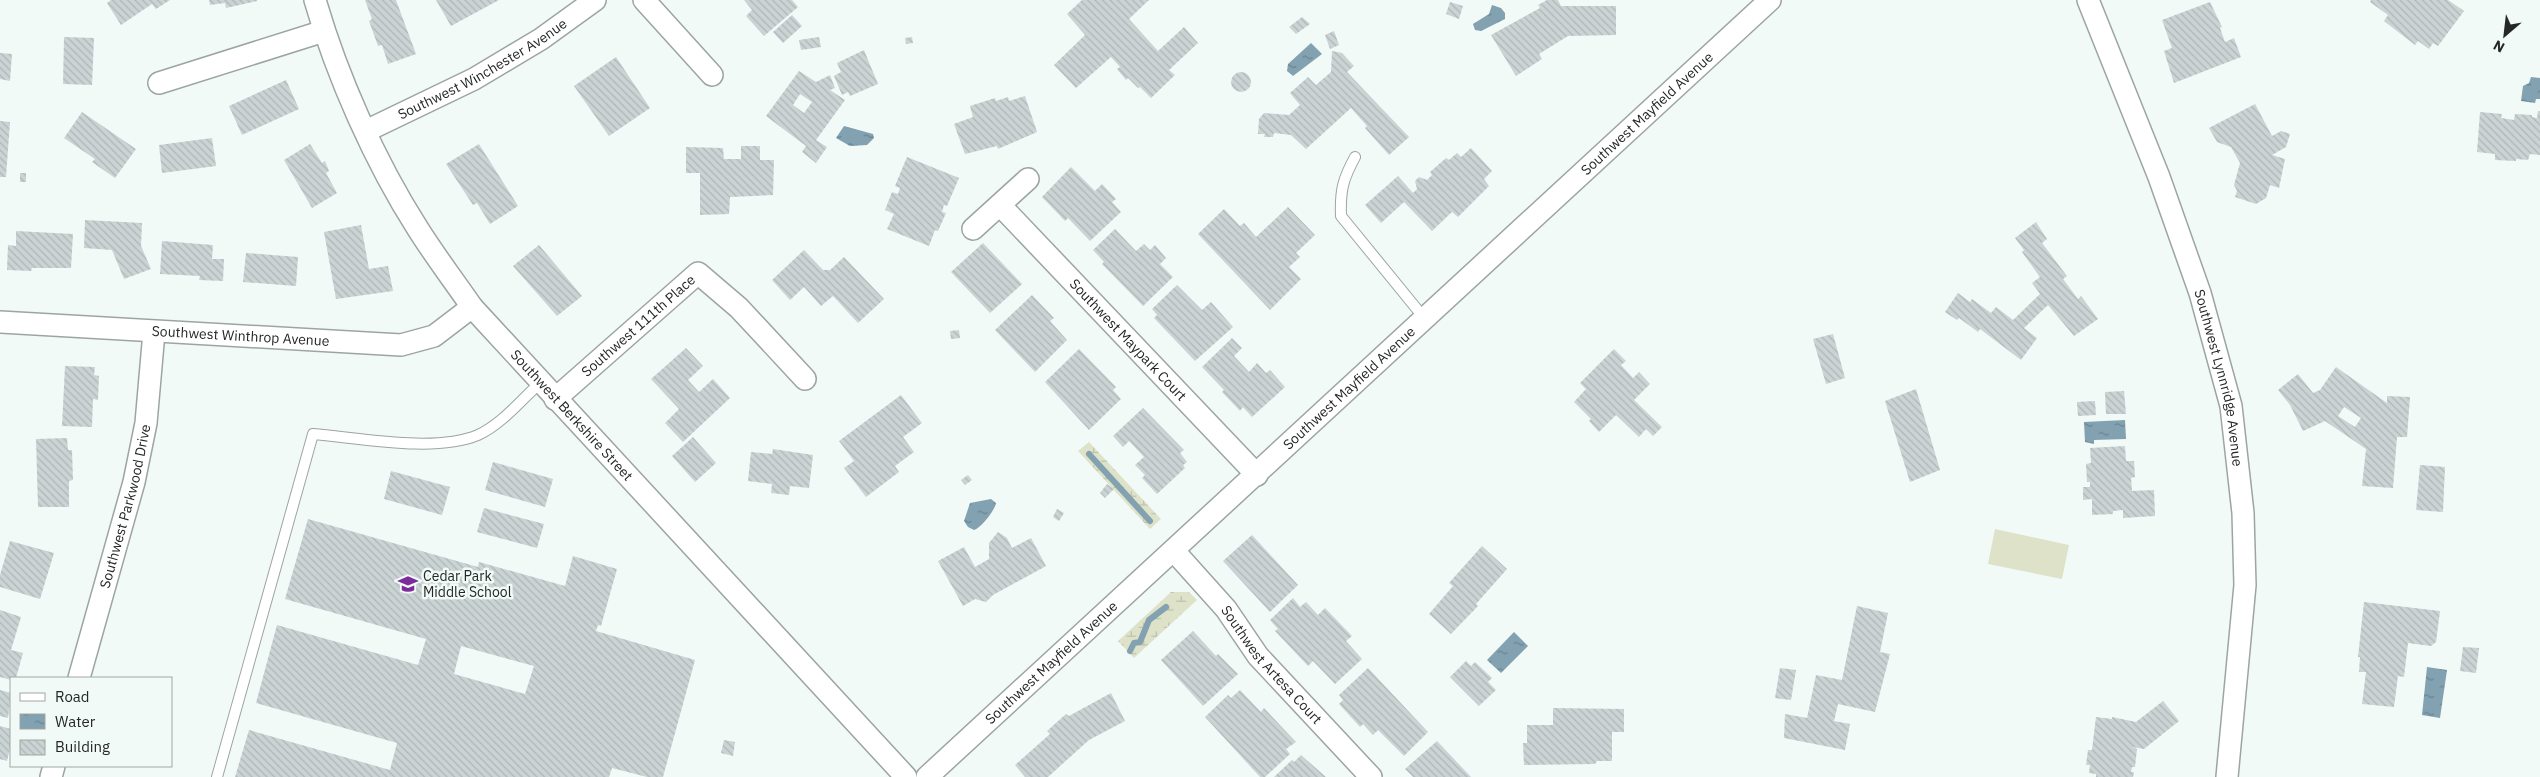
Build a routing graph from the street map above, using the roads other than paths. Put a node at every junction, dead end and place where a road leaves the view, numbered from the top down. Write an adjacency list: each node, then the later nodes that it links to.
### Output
1 (315, 0): 6 (street, Southwest Berkshire Street)
2 (595, 0): 9 (street, Southwest Winchester Avenue)
3 (644, 0): 7 (street)
4 (1770, 0): 15 (street, Southwest Mayfield Avenue)
5 (2088, 0): 28 (street, Southwest Lynnridge Avenue)
6 (324, 31): 8 (street); 9 (street, Southwest Berkshire Street)
7 (712, 75)
8 (159, 83)
9 (366, 131): 14 (street, Southwest Berkshire Street)
10 (1355, 156): 15 (lane)
11 (1028, 179): 12 (street)
12 (1000, 205): 13 (street); 21 (street, Southwest Maypark Court)
13 (973, 229)
14 (472, 307): 17 (street, Southwest Winthrop Avenue); 19 (street, Southwest Berkshire Street)
15 (1425, 319): 21 (street, Southwest Mayfield Avenue)
16 (0, 322): 17 (street, Southwest Winthrop Avenue)
17 (154, 332): 23 (street, Southwest Parkwood Drive)
18 (805, 379): 20 (street, Southwest 111th Place)
19 (540, 383): 20 (street, Southwest Berkshire Street); 24 (lane)
20 (555, 399): 25 (street, Southwest Berkshire Street)
21 (1256, 475): 22 (street, Southwest Mayfield Avenue)
22 (1174, 551): 26 (street, Southwest Mayfield Avenue); 27 (street, Southwest Artesa Court)
23 (79, 677)
24 (217, 777)
25 (906, 777)
26 (927, 777)
27 (1371, 777)
28 (2227, 777)

